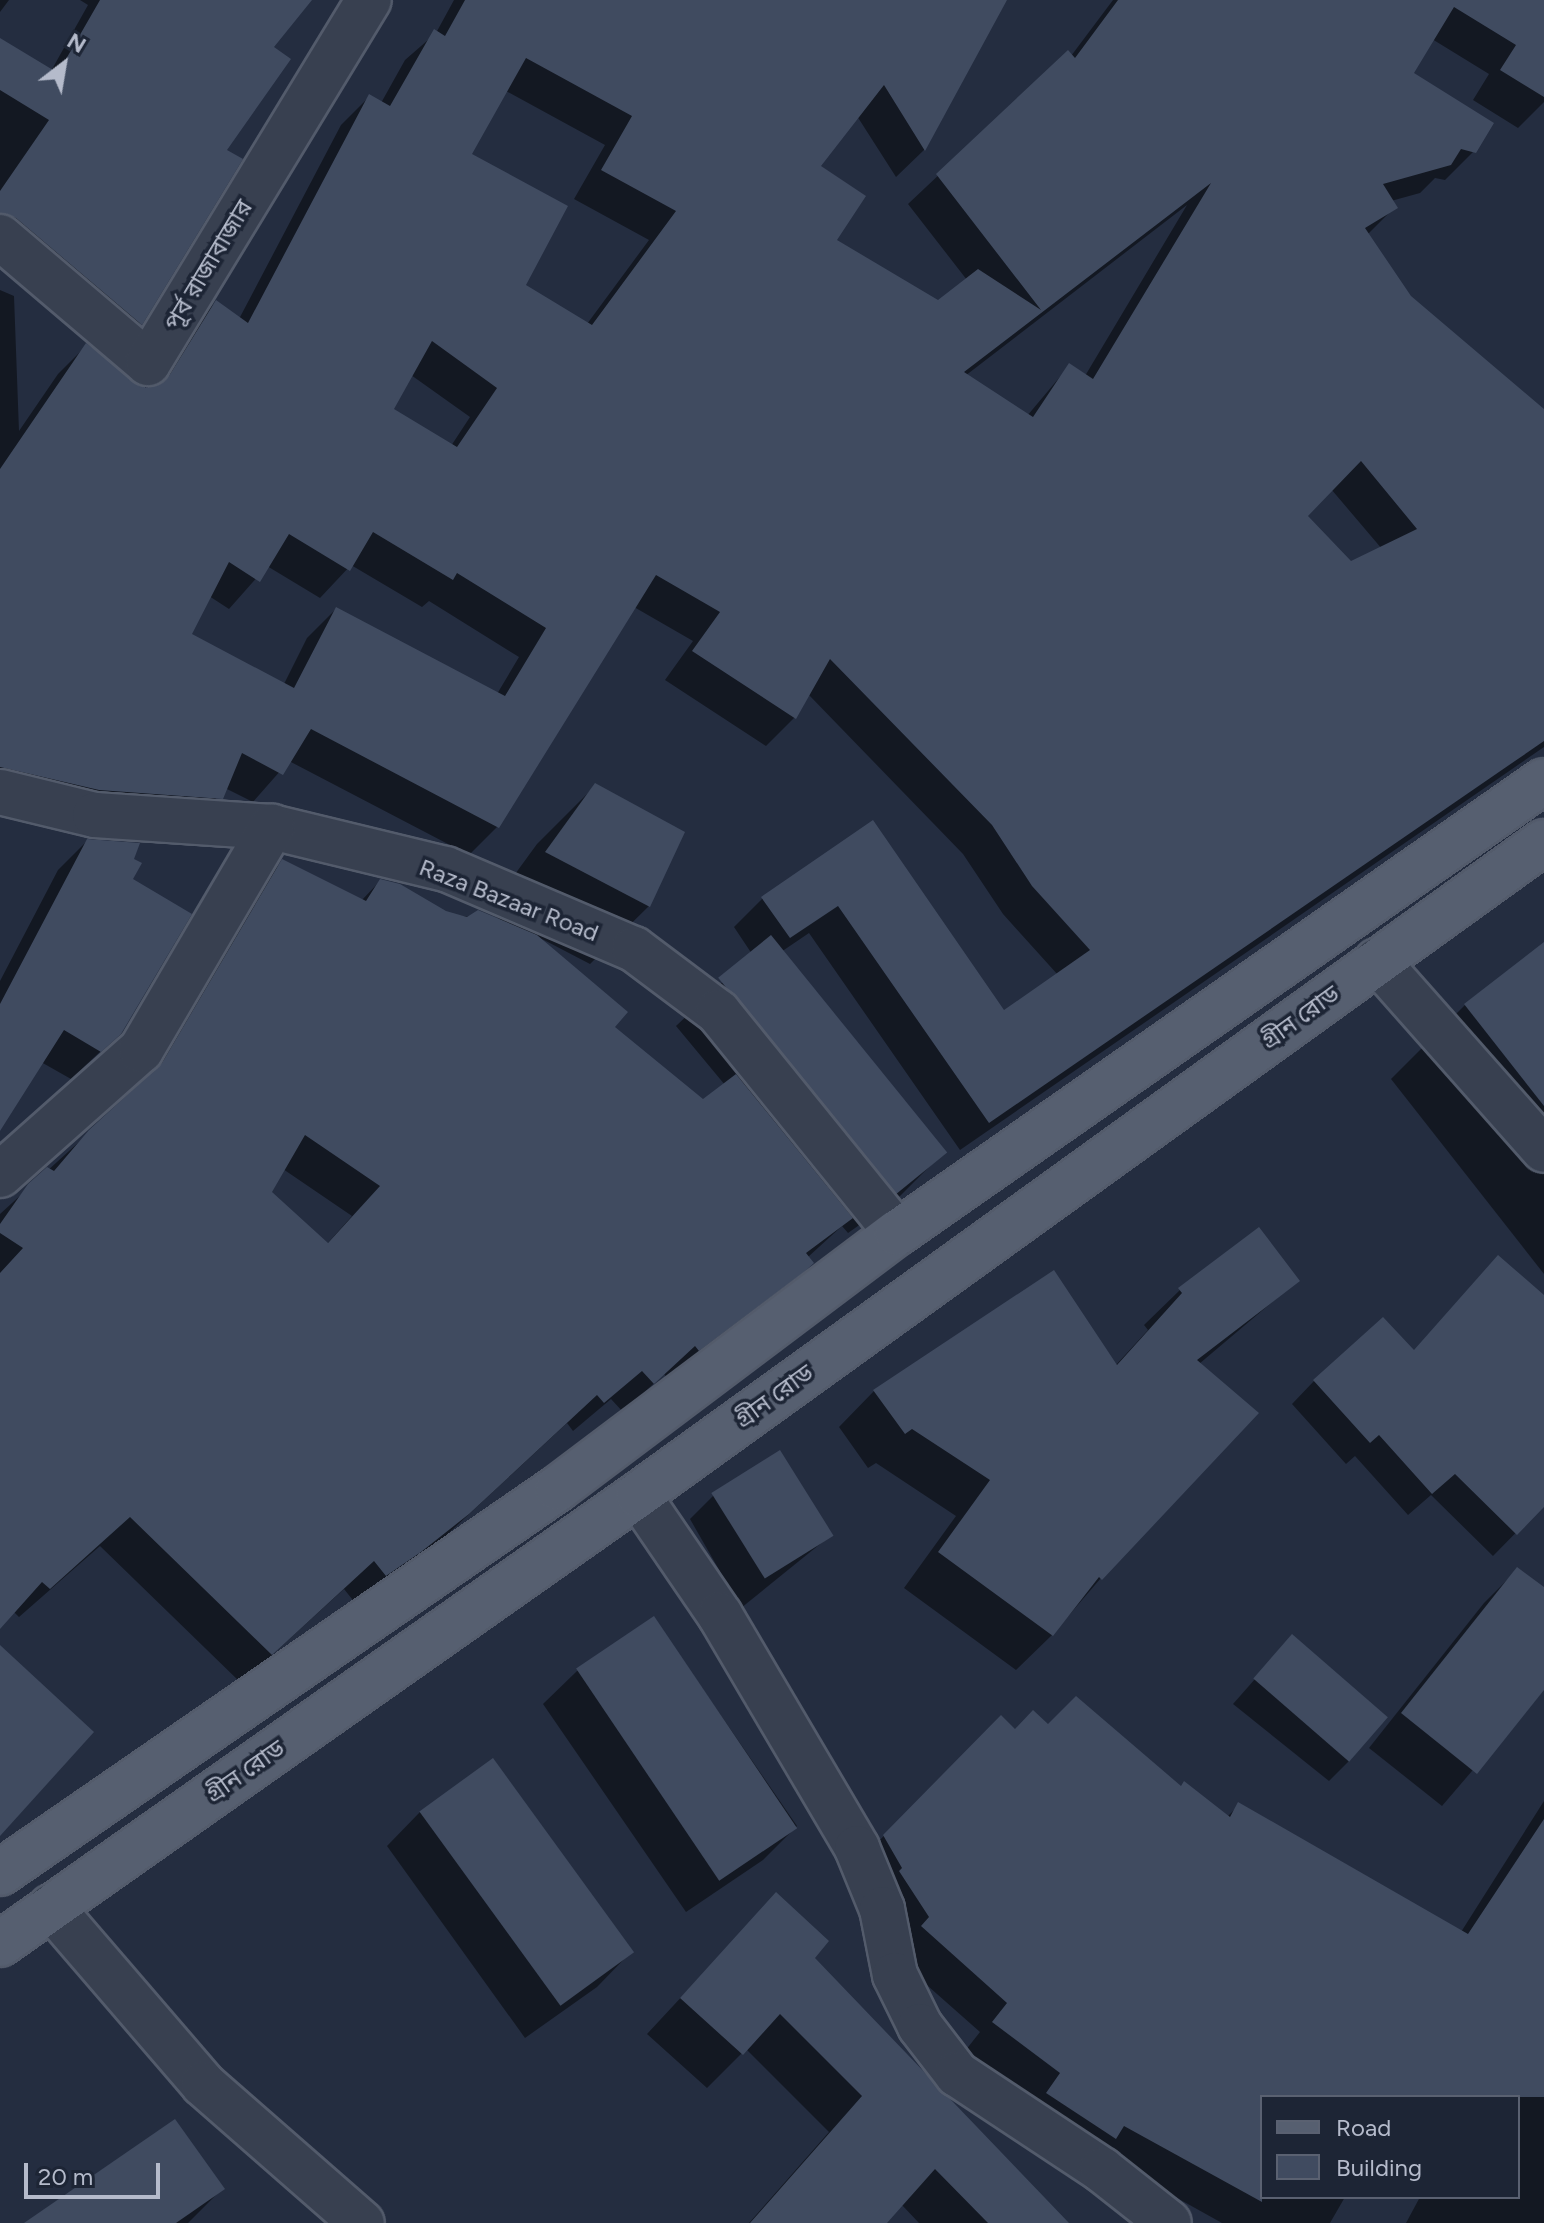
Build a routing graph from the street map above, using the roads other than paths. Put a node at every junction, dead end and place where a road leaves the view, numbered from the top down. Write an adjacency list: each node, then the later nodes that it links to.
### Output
1 (369, 0): 2 (street, পূর্ব রাজাবাজার)
2 (0, 237)
3 (1544, 781): 10 (main road)
4 (0, 792): 5 (street, Raza Bazaar Road)
5 (272, 827): 9 (street); 10 (street, Raza Bazaar Road)
6 (1544, 842): 7 (main road, গ্রীন রোড)
7 (1377, 961): 8 (street); 11 (main road, গ্রীন রোড)
8 (1544, 1150)
9 (0, 1175)
10 (897, 1233): 12 (main road)
11 (638, 1495): 13 (main road, গ্রীন রোড); 16 (street)
12 (0, 1873)
13 (51, 1907): 14 (main road, গ্রীন রোড); 15 (street)
14 (0, 1944)
15 (362, 2223)
16 (1169, 2223)

